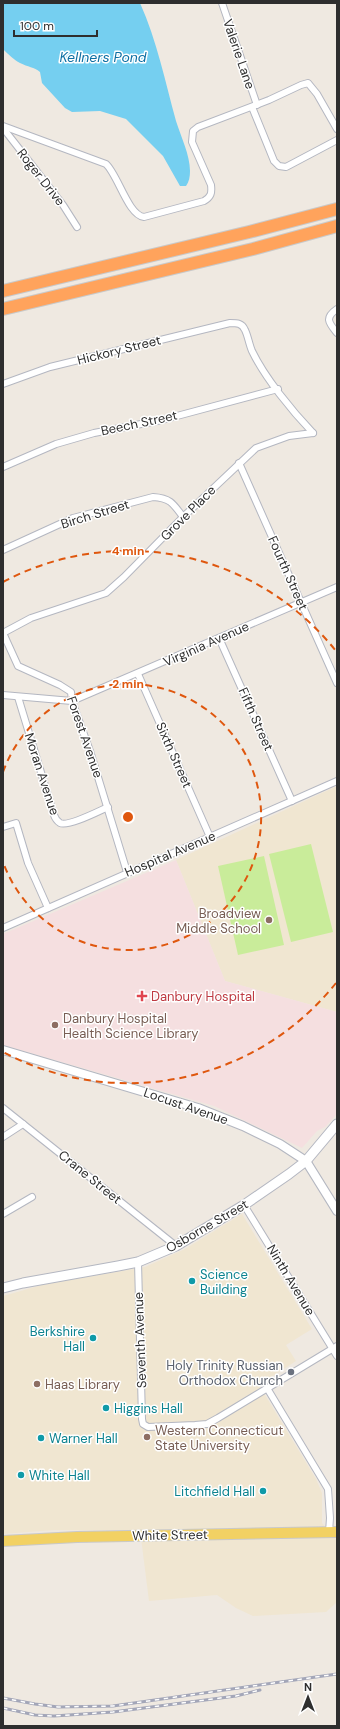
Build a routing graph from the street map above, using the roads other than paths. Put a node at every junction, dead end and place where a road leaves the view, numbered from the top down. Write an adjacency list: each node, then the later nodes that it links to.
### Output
1 (222, 3): 2 (street, Valerie Lane)
2 (254, 106): 3 (street); 4 (street); 5 (street, Valerie Lane)
3 (3, 127): 8 (street, Roger Drive)
4 (337, 129)
5 (337, 140)
6 (337, 209): 9 (highway)
7 (337, 226): 10 (highway)
8 (77, 227)
9 (3, 291)
10 (3, 309)
11 (337, 309): 12 (street)
12 (337, 333)
13 (3, 384): 14 (street, Hickory Street)
14 (278, 389): 15 (street, Grove Place); 16 (street, Beech Street)
15 (239, 463): 17 (street, Grove Place); 20 (street, Fourth Street)
16 (3, 467)
17 (183, 517): 18 (street, Birch Street); 21 (street, Grove Place)
18 (3, 550)
19 (337, 587): 20 (street, Virginia Avenue)
20 (301, 603): 22 (street, Virginia Avenue); 24 (street, Fourth Street)
21 (3, 633): 27 (street, Forest Avenue)
22 (220, 638): 23 (street, Virginia Avenue); 29 (street, Fifth Street)
23 (138, 674): 27 (street, Virginia Avenue); 32 (street, Sixth Street)
24 (337, 683)
25 (3, 695): 26 (street, Virginia Avenue)
26 (18, 697): 27 (street, Virginia Avenue); 30 (street, Moran Avenue)
27 (72, 701): 30 (street, Forest Avenue)
28 (337, 781): 29 (street, Hospital Avenue)
29 (292, 801): 32 (street, Hospital Avenue)
30 (108, 807): 33 (street, Forest Avenue)
31 (3, 827): 34 (street)
32 (210, 837): 33 (street, Hospital Avenue)
33 (127, 872): 34 (street, Hospital Avenue)
34 (48, 908): 35 (street, Hospital Avenue)
35 (3, 928)
36 (3, 1050): 41 (street, Locust Avenue)
37 (3, 1108): 38 (street, Crane Street)
38 (23, 1124): 40 (street); 46 (street, Crane Street)
39 (337, 1124): 41 (main road, Osborne Street)
40 (3, 1137)
41 (306, 1160): 43 (main road, Osborne Street); 44 (street, Locust Avenue)
42 (32, 1197): 45 (street)
43 (244, 1205): 46 (main road, Osborne Street); 49 (street, Ninth Avenue)
44 (337, 1211)
45 (3, 1214)
46 (176, 1246): 47 (main road, Osborne Street)
47 (138, 1262): 48 (main road, Osborne Street); 51 (street, Seventh Avenue)
48 (4, 1285)
49 (335, 1347): 50 (street, Ninth Avenue); 51 (street)
50 (337, 1356)
51 (267, 1388): 52 (street)
52 (333, 1532): 53 (main road, White Street)
53 (3, 1541)

